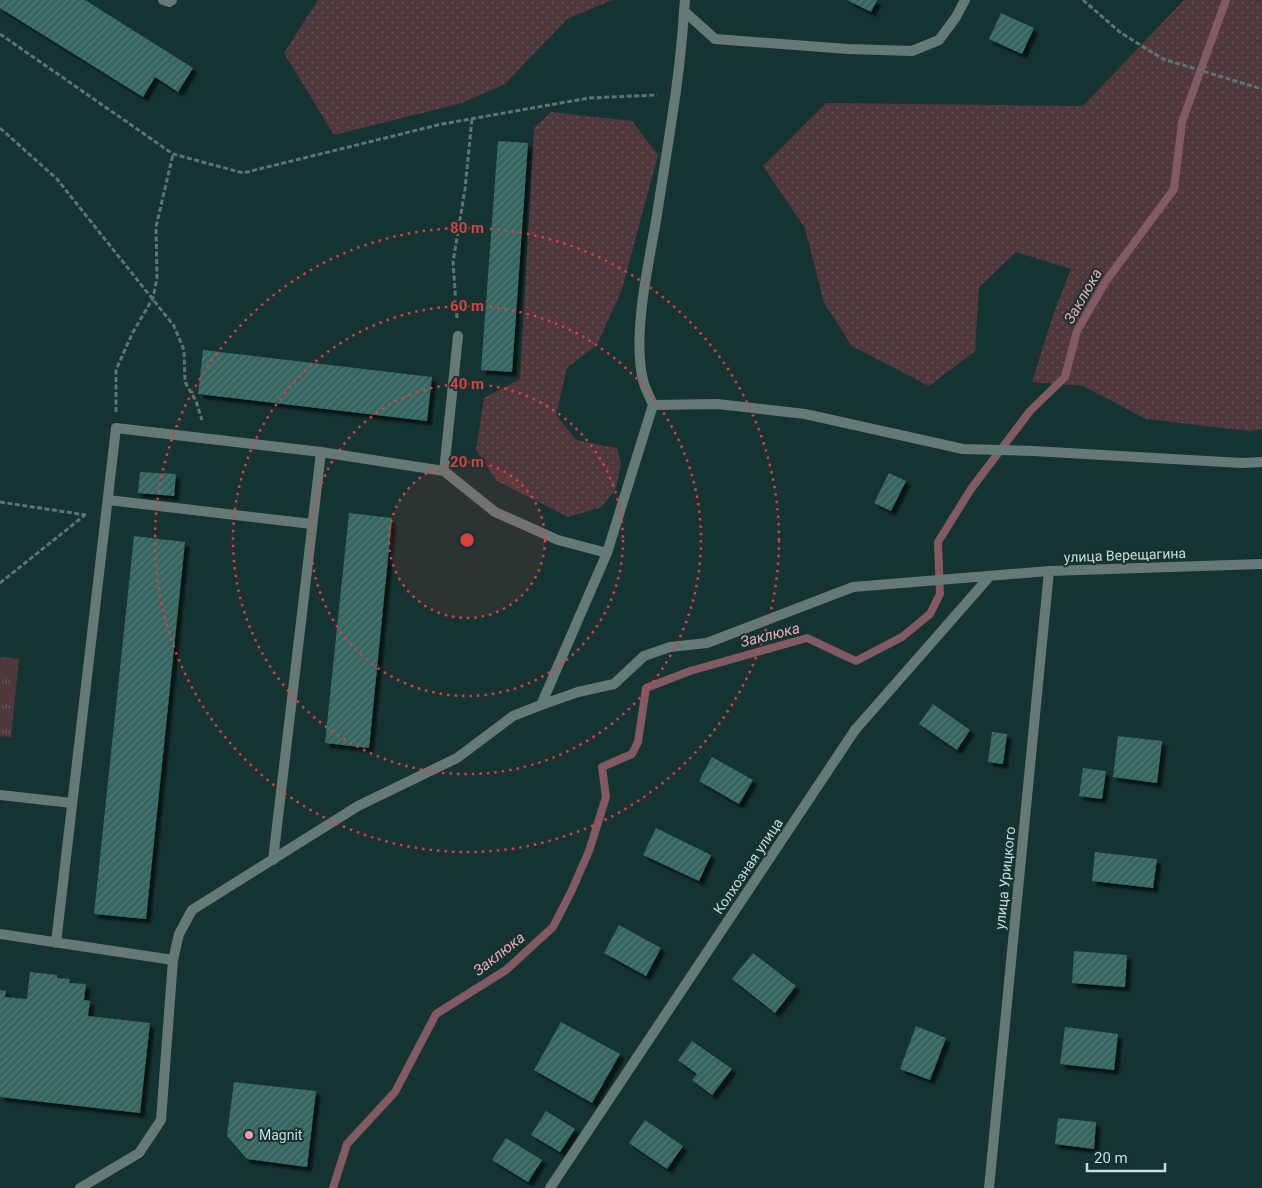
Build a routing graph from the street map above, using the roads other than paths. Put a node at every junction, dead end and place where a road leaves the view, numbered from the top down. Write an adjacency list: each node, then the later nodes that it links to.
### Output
1 (163, 0): 2 (street)
2 (172, 0)
3 (685, 0): 5 (street)
4 (965, 0): 5 (street)
5 (684, 11): 7 (street)
6 (458, 336): 10 (street)
7 (653, 405): 9 (street); 13 (street)
8 (321, 452): 10 (street); 11 (street); 12 (street)
9 (1262, 462)
10 (444, 471): 13 (street)
11 (108, 500): 12 (street); 19 (street)
12 (312, 524): 20 (street)
13 (607, 553): 17 (street)
14 (1262, 564): 15 (street, улица Верещагина)
15 (1049, 571): 16 (street, улица Верещагина); 26 (street, улица Урицкого)
16 (990, 576): 17 (street, улица Верещагина); 25 (street, Колхозная улица)
17 (541, 705): 20 (street, улица Верещагина)
18 (0, 795): 19 (street)
19 (72, 803): 22 (street)
20 (273, 860): 23 (street, улица Верещагина)
21 (0, 934): 22 (street)
22 (56, 943): 23 (street)
23 (173, 960): 24 (street, улица Верещагина)
24 (80, 1188)
25 (550, 1188)
26 (989, 1188)

